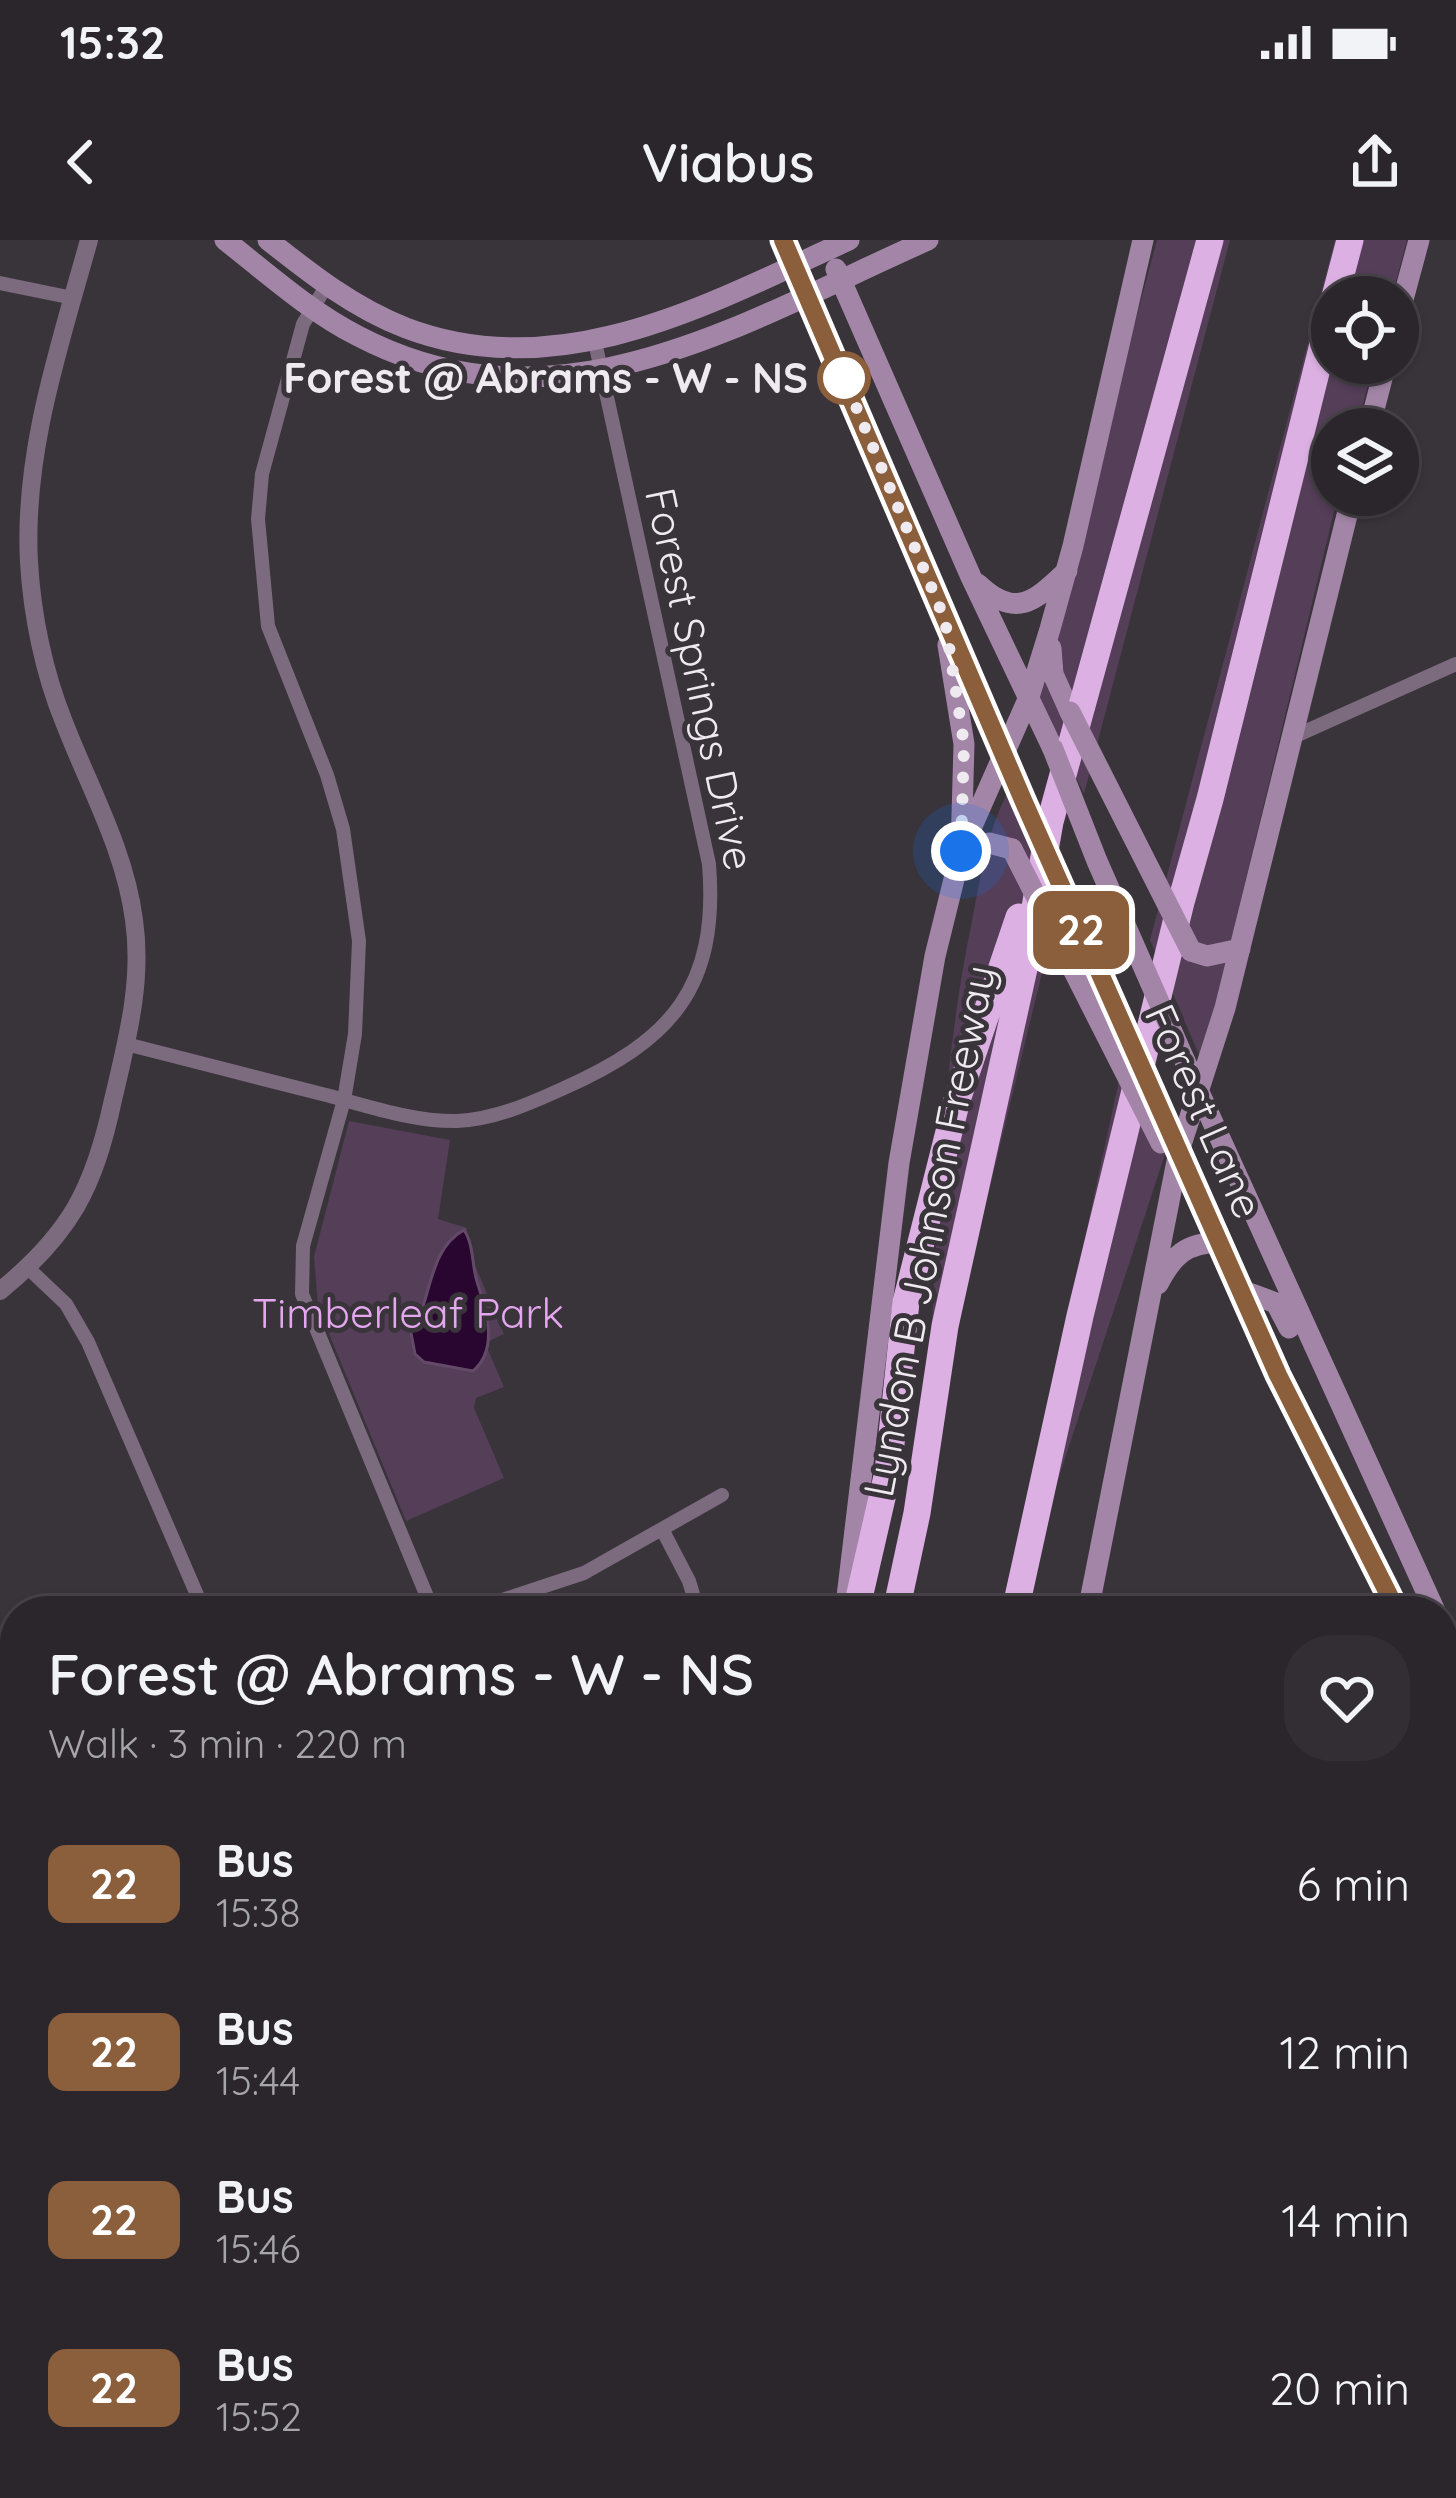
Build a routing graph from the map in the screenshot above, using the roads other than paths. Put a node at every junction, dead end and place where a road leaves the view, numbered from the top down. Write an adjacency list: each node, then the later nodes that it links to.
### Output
1 (89, 240): 18 (street)
2 (225, 240): 19 (main road)
3 (268, 240): 16 (main road)
4 (783, 240): 11 (main road, Forest Lane)
5 (928, 240): 14 (main road)
6 (1143, 240): 24 (main road)
7 (1210, 240): 32 (highway, Lyndon B Johnson Freeway)
8 (1349, 240): 12 (highway)
9 (1419, 240): 13 (main road)
10 (834, 243): 11 (main road); 14 (main road, Forest Lane)
11 (794, 265): 17 (main road, Forest Lane); 20 (main road)
12 (1340, 276)
13 (1409, 276)
14 (841, 278): 17 (main road); 25 (main road, Forest Lane)
15 (0, 283): 18 (street)
16 (327, 285): 19 (street); 20 (main road)
17 (806, 293): 21 (main road); 26 (main road, Forest Lane)
18 (73, 298): 35 (street)
19 (314, 309): 21 (main road); 37 (street)
20 (595, 341): 21 (street, Forest Springs Drive)
21 (601, 371): 37 (street, Forest Springs Drive)
22 (1313, 384): 45 (highway)
23 (1347, 516): 30 (main road)
24 (1067, 571): 25 (main road); 27 (main road)
25 (971, 577): 29 (main road, Forest Lane)
26 (945, 620): 31 (main road, Forest Lane); 33 (main road)
27 (1050, 629): 29 (main road); 34 (main road, bridge)
28 (1456, 664): 30 (street)
29 (1029, 697): 31 (main road); 36 (main road, Forest Lane, bridge)
30 (1293, 737): 34 (main road)
31 (1005, 751): 33 (main road); 38 (main road, Forest Lane, bridge)
32 (1050, 822): 53 (highway); 54 (highway, Lyndon B Johnson Freeway)
33 (961, 851): 38 (main road, bridge); 52 (main road)
34 (1240, 949): 36 (main road)
35 (126, 1044): 37 (street, Forest Springs Drive); 40 (street)
36 (1197, 1093): 38 (main road); 44 (main road, Forest Lane)
37 (344, 1100): 49 (street)
38 (1170, 1147): 39 (main road, Forest Lane); 43 (main road)
39 (1220, 1242): 41 (main road, Forest Lane); 43 (main road)
40 (28, 1268): 42 (street); 48 (street)
41 (1241, 1290): 44 (main road); 58 (main road, Forest Lane)
42 (0, 1291)
43 (1147, 1306): 57 (main road)
44 (1323, 1372): 59 (main road, Forest Lane)
45 (1041, 1489): 55 (highway); 56 (highway)
46 (722, 1495): 47 (street)
47 (662, 1531): 50 (street); 51 (street)
48 (198, 1596)
49 (427, 1596)
50 (521, 1596)
51 (694, 1596)
52 (848, 1596)
53 (859, 1596)
54 (899, 1596)
55 (1018, 1596)
56 (1033, 1596)
57 (1091, 1596)
58 (1389, 1596)
59 (1428, 1596)

